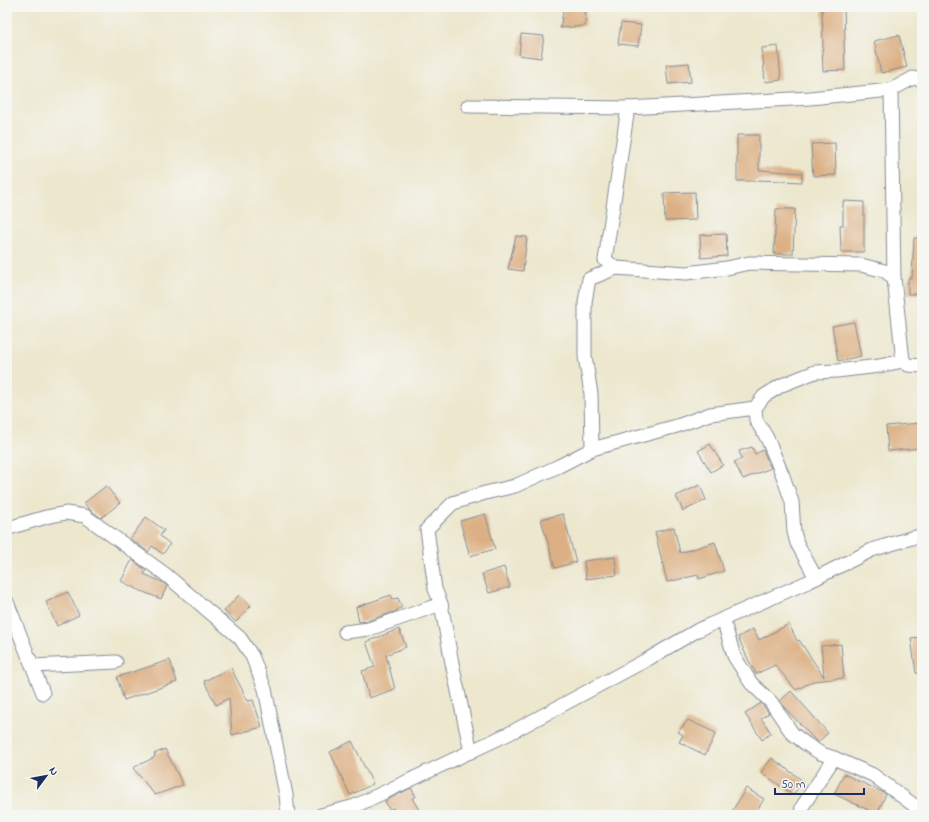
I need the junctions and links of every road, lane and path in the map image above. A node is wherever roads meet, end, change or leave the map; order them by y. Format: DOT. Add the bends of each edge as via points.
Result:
graph roads {
  1 [pos="922,80"];
  2 [pos="891,90"];
  3 [pos="468,106"];
  4 [pos="628,108"];
  5 [pos="616,268"];
  6 [pos="894,278"];
  7 [pos="903,361"];
  8 [pos="922,366"];
  9 [pos="755,408"];
  10 [pos="592,448"];
  11 [pos="7,529"];
  12 [pos="922,536"];
  13 [pos="816,578"];
  14 [pos="7,602"];
  15 [pos="441,604"];
  16 [pos="723,618"];
  17 [pos="345,632"];
  18 [pos="116,662"];
  19 [pos="33,666"];
  20 [pos="43,693"];
  21 [pos="471,752"];
  22 [pos="834,758"];
  23 [pos="922,813"];
  24 [pos="288,815"];
  25 [pos="321,815"];
  26 [pos="801,815"];
  1 -- 2 [label="street" via="913,78"];
  2 -- 4 [label="street" via="810,98"];
  2 -- 6 [label="street"];
  3 -- 4 [label="street"];
  4 -- 5 [label="street" via="605,260"];
  5 -- 6 [label="street" via="686,273 749,263 861,266 885,271"];
  5 -- 10 [label="street" via="590,279 585,302 585,356 591,394"];
  6 -- 7 [label="street"];
  7 -- 8 [label="street" via="908,365"];
  7 -- 9 [label="street" via="815,372 782,385 764,396"];
  9 -- 10 [label="street" via="710,414 677,426"];
  9 -- 13 [label="street" via="756,420 767,438 792,502 797,543"];
  10 -- 15 [label="street" via="515,486 453,503 427,529 436,589"];
  11 -- 24 [label="street" via="66,513 85,516 165,574 240,638 252,656 265,689"];
  12 -- 13 [label="street" via="872,550"];
  13 -- 16 [label="street"];
  14 -- 19 [label="street"];
  15 -- 17 [label="street" via="369,629"];
  15 -- 21 [label="street"];
  16 -- 21 [label="street"];
  16 -- 22 [label="street" via="734,656 751,683 771,702 792,732 820,753"];
  18 -- 19 [label="street"];
  19 -- 20 [label="street"];
  21 -- 25 [label="street" via="355,806"];
  22 -- 23 [label="street" via="873,775"];
  22 -- 26 [label="street" via="802,807"];
}
